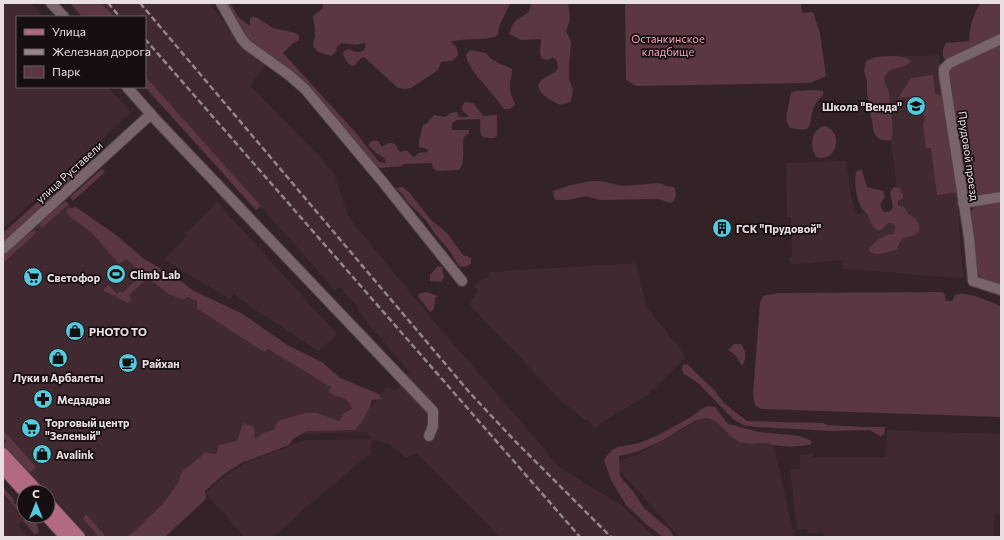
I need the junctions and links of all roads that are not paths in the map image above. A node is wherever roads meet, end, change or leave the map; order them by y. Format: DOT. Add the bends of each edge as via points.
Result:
graph roads {
  1 [pos="51,3"];
  2 [pos="221,3"];
  3 [pos="63,16"];
  4 [pos="1001,39"];
  5 [pos="128,88"];
  6 [pos="151,114"];
  7 [pos="1001,197"];
  8 [pos="963,203"];
  9 [pos="3,248"];
  10 [pos="462,281"];
  11 [pos="1001,290"];
  12 [pos="429,436"];
  13 [pos="3,454"];
  14 [pos="3,468"];
  15 [pos="18,484"];
  16 [pos="31,484"];
  17 [pos="56,512"];
  18 [pos="54,524"];
  19 [pos="66,537"];
  20 [pos="79,537"];
  1 -- 3 [label="street"];
  2 -- 10 [label="street" via="247,45 305,89 379,176"];
  4 -- 8 [label="street, Прудовой проезд" via="950,62 944,69"];
  5 -- 6 [label="street"];
  6 -- 9 [label="street, улица Руставели"];
  6 -- 12 [label="street" via="433,411 433,426"];
  7 -- 8 [label="street"];
  8 -- 11 [label="street, Прудовой проезд" via="973,281"];
  13 -- 16 [label="main road"];
  14 -- 15 [label="main road"];
  17 -- 20 [label="main road"];
  18 -- 19 [label="main road"];
}
